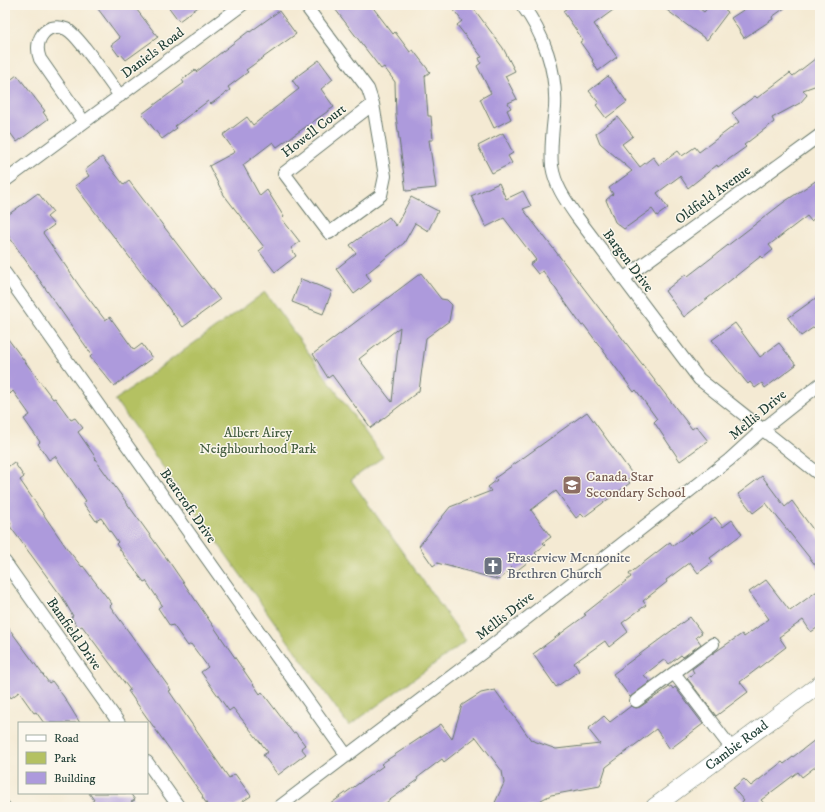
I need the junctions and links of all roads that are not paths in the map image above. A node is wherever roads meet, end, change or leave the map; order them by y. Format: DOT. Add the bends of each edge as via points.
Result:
graph roads {
  1 [pos="242,5"];
  2 [pos="305,5"];
  3 [pos="522,5"];
  4 [pos="120,96"];
  5 [pos="373,104"];
  6 [pos="84,122"];
  7 [pos="820,135"];
  8 [pos="5,181"];
  9 [pos="5,273"];
  10 [pos="624,279"];
  11 [pos="820,384"];
  12 [pos="762,430"];
  13 [pos="820,475"];
  14 [pos="5,562"];
  15 [pos="713,644"];
  16 [pos="674,673"];
  17 [pos="819,686"];
  18 [pos="636,701"];
  19 [pos="118,722"];
  20 [pos="732,749"];
  21 [pos="347,756"];
  22 [pos="148,763"];
  23 [pos="179,807"];
  24 [pos="279,807"];
  25 [pos="654,807"];
  1 -- 4 [label="street, Daniels Road"];
  2 -- 5 [label="street, Howell Court" via="368,89"];
  3 -- 10 [label="street, Bargen Drive" via="533,19 554,77 552,166 559,190"];
  4 -- 6 [label="street, Daniels Road"];
  4 -- 6 [label="street, Daniels Road" via="73,34 61,28 47,31 41,36 37,52"];
  5 -- 5 [label="street, Howell Court" via="284,174 329,232 381,195 385,176"];
  6 -- 8 [label="street, Daniels Road"];
  7 -- 10 [label="street, Oldfield Avenue"];
  9 -- 21 [label="street, Bearcroft Drive"];
  10 -- 12 [label="street, Bargen Drive" via="699,379"];
  11 -- 12 [label="street, Mellis Drive"];
  12 -- 13 [label="street, Bargen Drive"];
  12 -- 21 [label="street, Mellis Drive" via="699,483"];
  14 -- 19 [label="street, Bamfield Drive"];
  15 -- 16 [label="street"];
  16 -- 18 [label="street"];
  16 -- 20 [label="street"];
  17 -- 20 [label="main road, Cambie Road"];
  20 -- 25 [label="main road, Cambie Road"];
  21 -- 24 [label="street, Mellis Drive"];
  22 -- 23 [label="street"];
}
